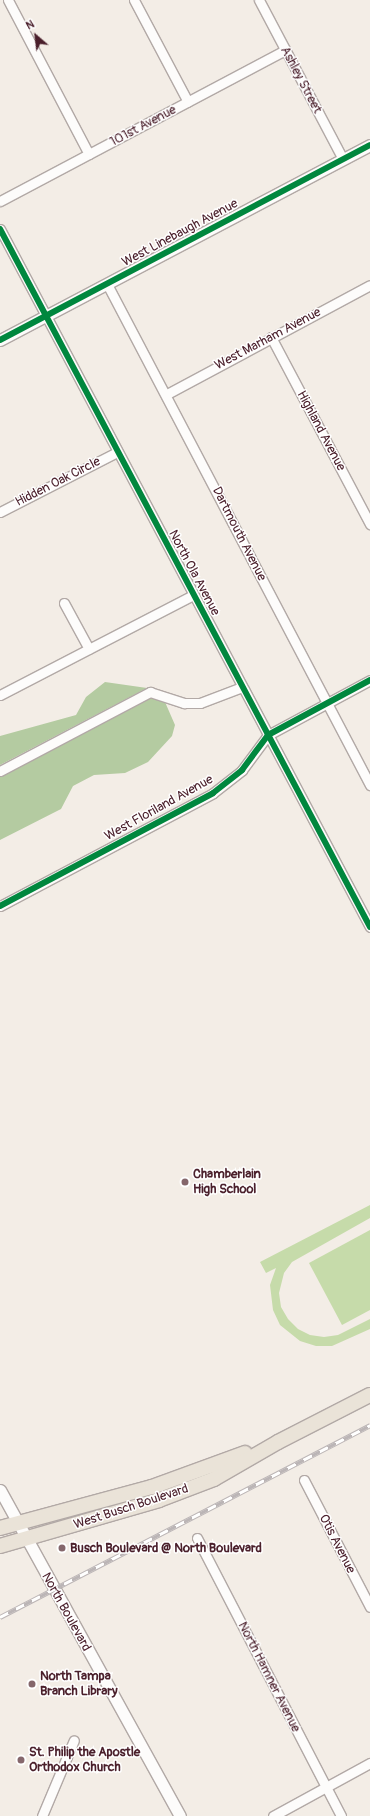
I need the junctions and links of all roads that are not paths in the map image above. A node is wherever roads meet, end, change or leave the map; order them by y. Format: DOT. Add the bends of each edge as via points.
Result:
graph roads {
  1 [pos="8,0"];
  2 [pos="134,0"];
  3 [pos="259,0"];
  4 [pos="285,50"];
  5 [pos="188,102"];
  6 [pos="370,145"];
  7 [pos="89,154"];
  8 [pos="343,159"];
  9 [pos="0,201"];
  10 [pos="0,229"];
  11 [pos="107,284"];
  12 [pos="370,285"];
  13 [pos="45,316"];
  14 [pos="272,337"];
  15 [pos="0,340"];
  16 [pos="167,394"];
  17 [pos="117,452"];
  18 [pos="0,512"];
  19 [pos="370,524"];
  20 [pos="193,595"];
  21 [pos="64,603"];
  22 [pos="89,649"];
  23 [pos="370,680"];
  24 [pos="242,687"];
  25 [pos="0,695"];
  26 [pos="327,703"];
  27 [pos="268,735"];
  28 [pos="0,771"];
  29 [pos="370,785"];
  30 [pos="0,906"];
  31 [pos="370,927"];
  32 [pos="370,1395"];
  33 [pos="278,1442"];
  34 [pos="304,1480"];
  35 [pos="0,1490"];
  36 [pos="17,1523"];
  37 [pos="0,1528"];
  38 [pos="197,1538"];
  39 [pos="26,1539"];
  40 [pos="0,1546"];
  41 [pos="370,1607"];
  42 [pos="74,1740"];
  43 [pos="370,1763"];
  44 [pos="326,1786"];
  45 [pos="42,1816"];
  46 [pos="180,1816"];
  47 [pos="273,1816"];
  48 [pos="342,1816"];
  1 -- 7 [label="street"];
  2 -- 5 [label="street"];
  3 -- 4 [label="street, Ashley Street"];
  4 -- 5 [label="street, 101st Avenue"];
  4 -- 8 [label="street, Ashley Street"];
  5 -- 7 [label="street, 101st Avenue"];
  6 -- 8 [label="street, West Linebaugh Avenue"];
  7 -- 9 [label="street, 101st Avenue"];
  8 -- 11 [label="street, West Linebaugh Avenue"];
  10 -- 13 [label="street, North Ola Avenue"];
  11 -- 13 [label="street, West Linebaugh Avenue"];
  11 -- 16 [label="street, Dartmouth Avenue"];
  12 -- 14 [label="street, West Marham Avenue"];
  13 -- 15 [label="street, West Linebaugh Avenue"];
  13 -- 17 [label="street, North Ola Avenue"];
  14 -- 16 [label="street, West Marham Avenue"];
  14 -- 19 [label="street, Highland Avenue"];
  16 -- 26 [label="street, Dartmouth Avenue"];
  17 -- 18 [label="street, Hidden Oak Circle"];
  17 -- 20 [label="street, North Ola Avenue"];
  20 -- 22 [label="street"];
  20 -- 24 [label="street, North Ola Avenue"];
  21 -- 22 [label="street"];
  22 -- 25 [label="street"];
  23 -- 26 [label="street, West Floriland Avenue"];
  24 -- 27 [label="street, North Ola Avenue"];
  24 -- 28 [label="street" via="200,703 184,702 150,692"];
  26 -- 27 [label="street, West Floriland Avenue"];
  26 -- 29 [label="street, Dartmouth Avenue"];
  27 -- 30 [label="street, West Floriland Avenue" via="242,770 213,793"];
  27 -- 31 [label="street, North Ola Avenue"];
  32 -- 33 [label="main road, West Busch Boulevard"];
  33 -- 36 [label="main road, West Busch Boulevard" via="152,1487"];
  33 -- 39 [label="main road, West Busch Boulevard" via="214,1479 159,1500"];
  34 -- 41 [label="street, Otis Avenue"];
  35 -- 36 [label="street, North Boulevard"];
  36 -- 37 [label="main road, West Busch Boulevard"];
  36 -- 39 [label="street, North Boulevard"];
  38 -- 44 [label="street, North Hamner Avenue"];
  39 -- 40 [label="main road, West Busch Boulevard"];
  39 -- 46 [label="street, North Boulevard"];
  42 -- 45 [label="street"];
  43 -- 44 [label="street"];
  44 -- 47 [label="street"];
  44 -- 48 [label="street, North Hamner Avenue"];
}
